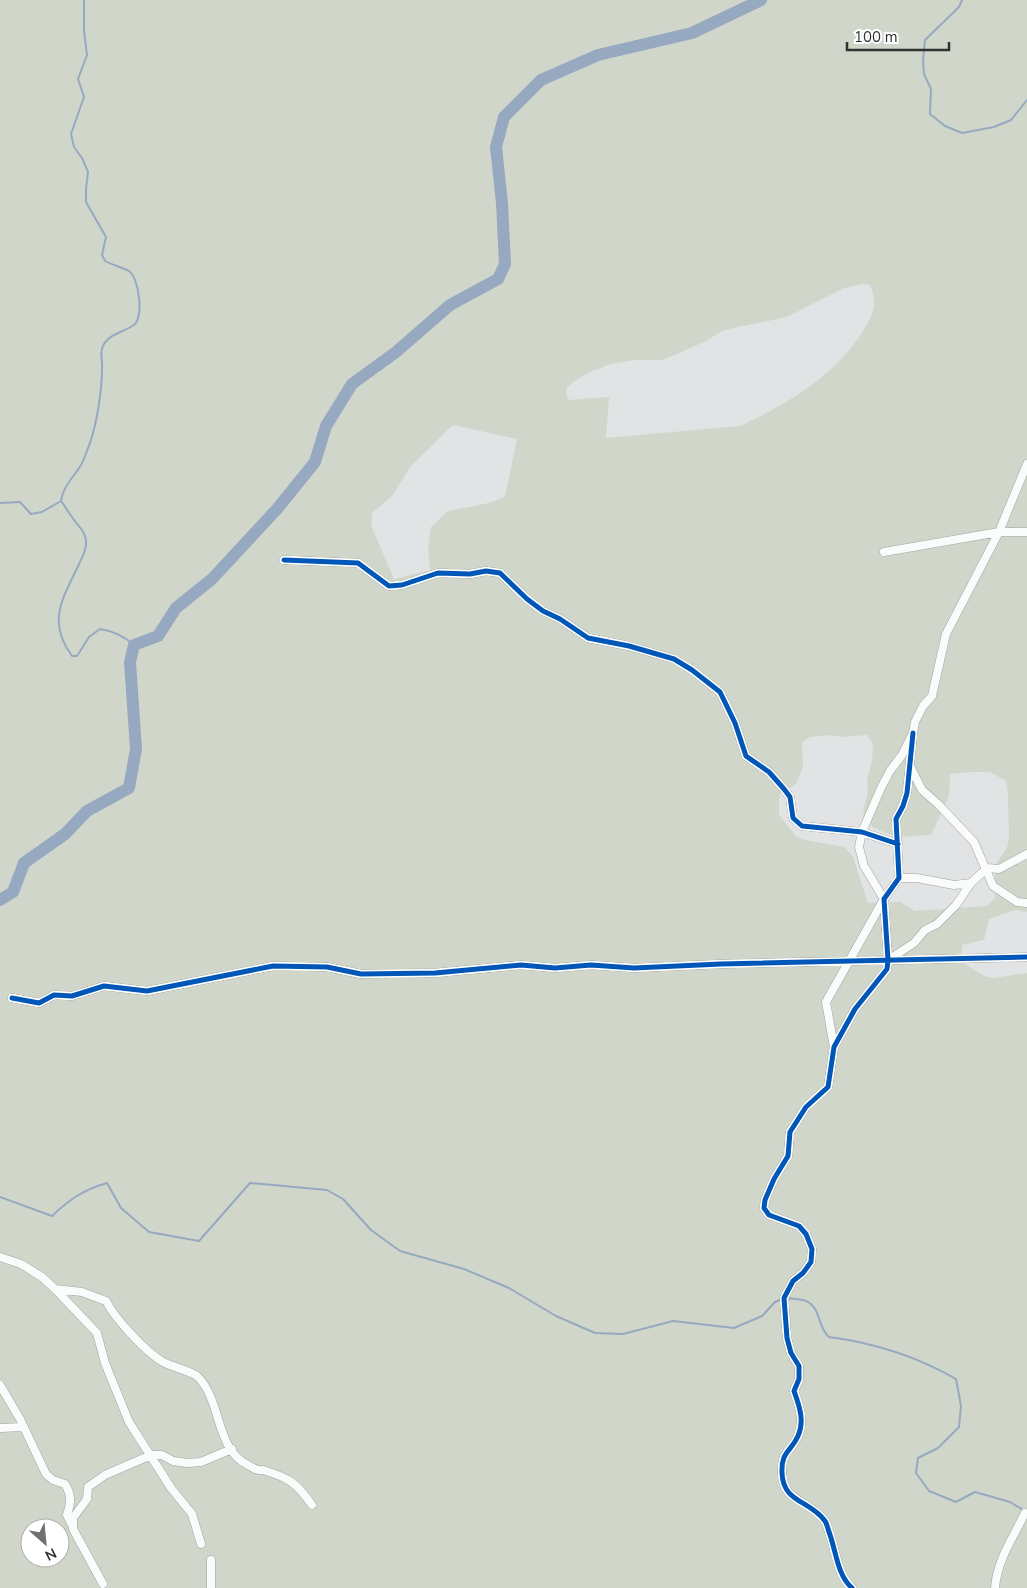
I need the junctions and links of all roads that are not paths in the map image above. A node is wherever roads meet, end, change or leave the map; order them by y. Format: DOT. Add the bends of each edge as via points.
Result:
graph roads {
  1 [pos="1027,464"];
  2 [pos="999,532"];
  3 [pos="1027,532"];
  4 [pos="884,552"];
  5 [pos="284,560"];
  6 [pos="913,733"];
  7 [pos="910,768"];
  8 [pos="862,832"];
  9 [pos="898,844"];
  10 [pos="1027,854"];
  11 [pos="987,868"];
  12 [pos="899,878"];
  13 [pos="971,882"];
  14 [pos="884,899"];
  15 [pos="1027,903"];
  16 [pos="1027,957"];
  17 [pos="888,960"];
  18 [pos="848,962"];
  19 [pos="12,998"];
  20 [pos="834,1047"];
  21 [pos="0,1257"];
  22 [pos="55,1289"];
  23 [pos="0,1385"];
  24 [pos="23,1427"];
  25 [pos="0,1428"];
  26 [pos="232,1449"];
  27 [pos="151,1455"];
  28 [pos="312,1505"];
  29 [pos="1024,1513"];
  30 [pos="74,1529"];
  31 [pos="831,1538"];
  32 [pos="201,1544"];
  33 [pos="211,1560"];
  34 [pos="103,1584"];
  35 [pos="211,1588"];
  36 [pos="847,1588"];
  37 [pos="852,1588"];
  38 [pos="994,1588"];
  1 -- 2 [label="street"];
  2 -- 3 [label="street"];
  2 -- 4 [label="street"];
  2 -- 6 [label="street" via="946,634 932,696 923,706"];
  5 -- 8 [label="street" via="358,563 389,586 438,573 500,573 527,600 588,638 674,659 692,670 720,692 746,756 769,772 784,789 790,797 794,818 802,826"];
  6 -- 7 [label="street"];
  6 -- 8 [label="street" via="881,788"];
  7 -- 9 [label="street" via="903,806 896,819"];
  7 -- 11 [label="street" via="922,790 974,842"];
  8 -- 9 [label="street"];
  8 -- 14 [label="street" via="859,847 864,866"];
  9 -- 12 [label="street"];
  10 -- 11 [label="street" via="998,869"];
  11 -- 13 [label="street"];
  11 -- 15 [label="street" via="993,886 1017,902"];
  12 -- 13 [label="street" via="917,878 954,886"];
  12 -- 14 [label="street"];
  13 -- 17 [label="street" via="956,905 937,924"];
  14 -- 17 [label="street"];
  14 -- 18 [label="street"];
  16 -- 17 [label="street"];
  17 -- 18 [label="street"];
  17 -- 20 [label="street" via="887,969 855,1009"];
  18 -- 19 [label="street" via="634,968 521,965 435,973 361,974 327,967 273,966 147,991 104,986 72,996 54,995 39,1003"];
  18 -- 20 [label="street" via="826,1002"];
  20 -- 31 [label="street" via="828,1087 806,1107 790,1132 788,1156 774,1179 764,1208 769,1215 799,1226 812,1249 811,1262 784,1298 787,1338 799,1366 799,1379 794,1391 801,1414 799,1434 784,1456 783,1485 787,1492 826,1522"];
  21 -- 22 [label="street" via="21,1264"];
  22 -- 26 [label="street" via="82,1292 106,1301 125,1327 162,1362 198,1376 210,1395 226,1442"];
  22 -- 27 [label="street" via="97,1333 105,1363 129,1422"];
  23 -- 24 [label="street"];
  24 -- 25 [label="street"];
  24 -- 30 [label="street" via="46,1474 65,1484 71,1494 67,1515"];
  26 -- 27 [label="street" via="201,1462 173,1461 162,1455"];
  26 -- 28 [label="street" via="243,1462 293,1482"];
  27 -- 30 [label="street" via="105,1475 88,1487 87,1498 73,1518"];
  27 -- 32 [label="street" via="192,1514"];
  29 -- 38 [label="street" via="1003,1555"];
  30 -- 34 [label="street"];
  31 -- 36 [label="street"];
  31 -- 37 [label="street" via="840,1568"];
  33 -- 35 [label="street"];
}
